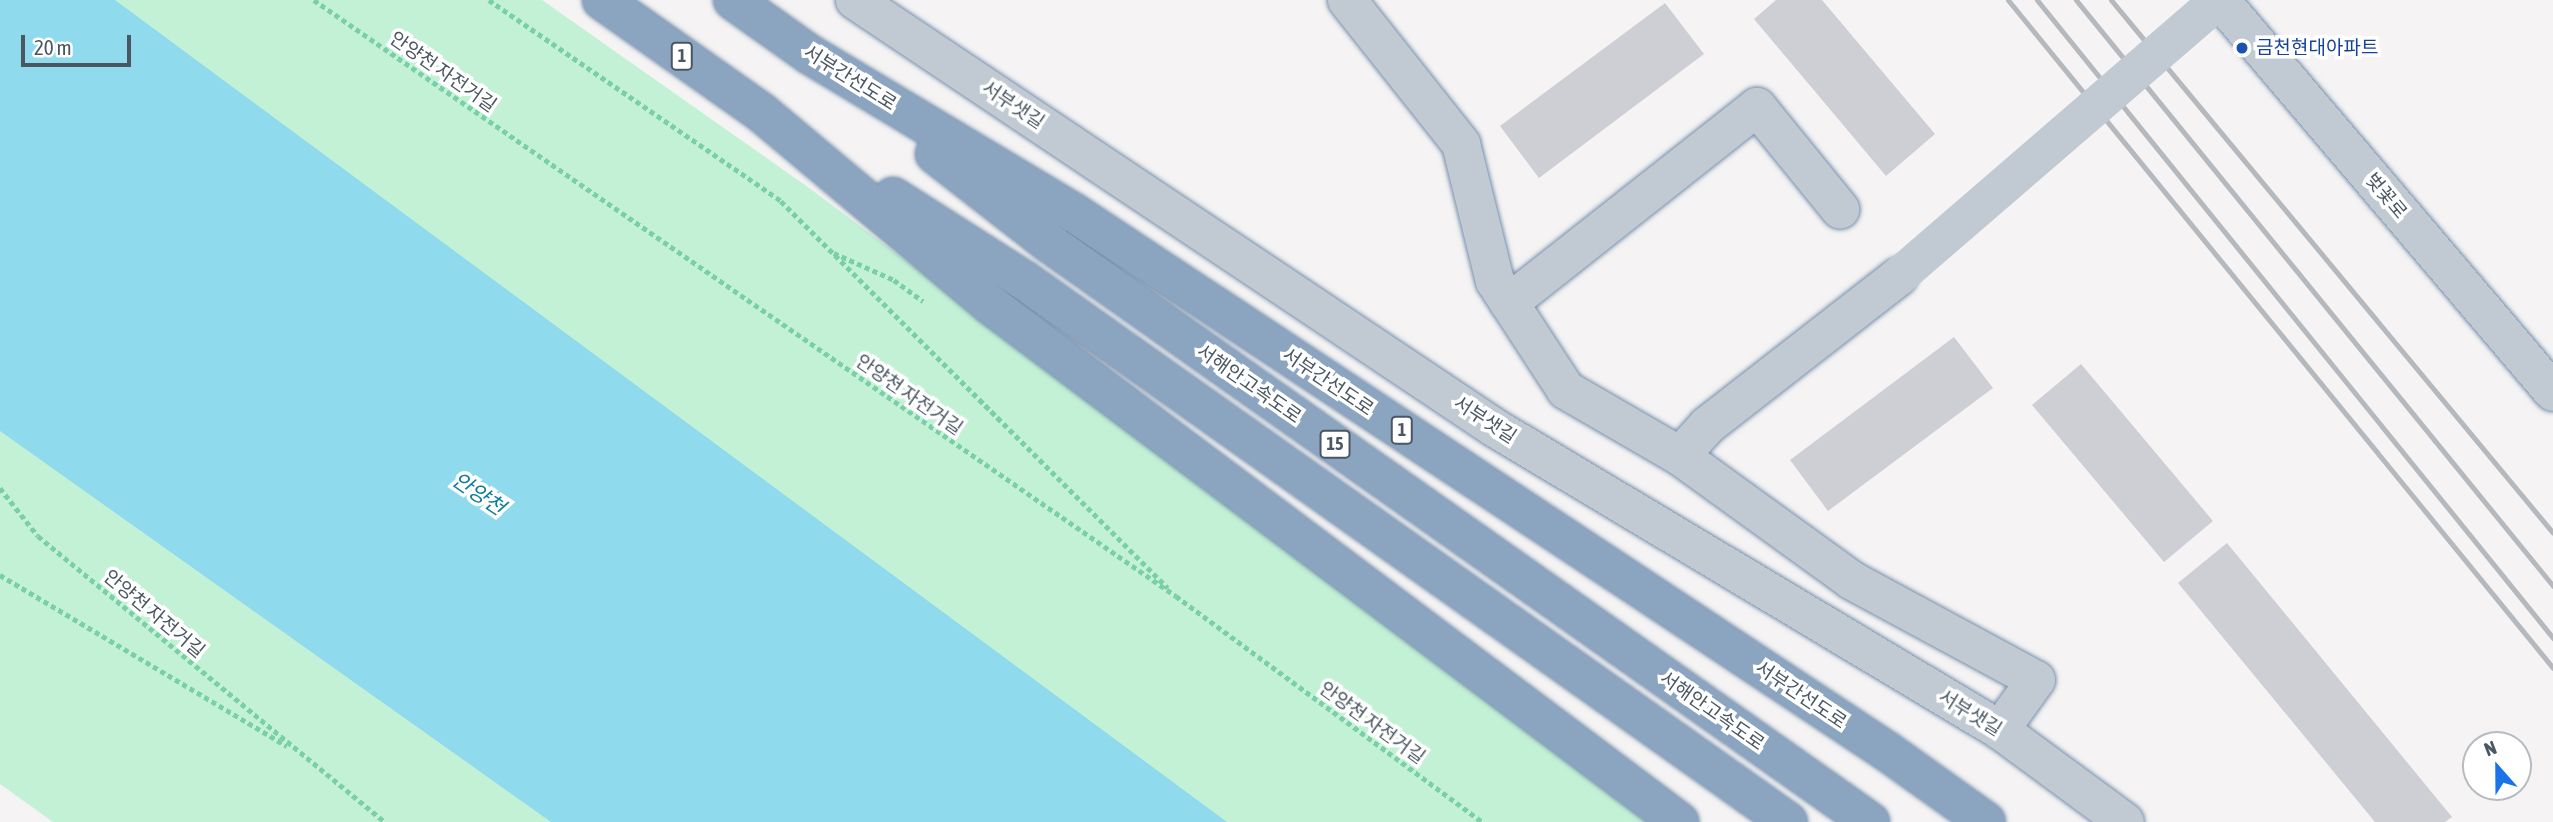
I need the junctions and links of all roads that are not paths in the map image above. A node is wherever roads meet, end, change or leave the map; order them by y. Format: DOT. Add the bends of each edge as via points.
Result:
graph roads {
  1 [pos="602,0"];
  2 [pos="733,0"];
  3 [pos="855,0"];
  4 [pos="1347,0"];
  5 [pos="2219,0"];
  6 [pos="809,54"];
  7 [pos="762,113"];
  8 [pos="1840,209"];
  9 [pos="1509,303"];
  10 [pos="2553,392"];
  11 [pos="1680,456"];
  12 [pos="2000,730"];
  13 [pos="1679,822"];
  14 [pos="1788,822"];
  15 [pos="1870,822"];
  16 [pos="1986,822"];
  17 [pos="2125,822"];
  1 -- 7 [label="highway, 1"];
  2 -- 6 [label="highway, 서부간선도로 / 1"];
  3 -- 12 [label="street, 서부샛길" via="1495,428"];
  4 -- 9 [label="street" via="1461,144 1495,281"];
  5 -- 10 [label="street, 벚꽃로"];
  5 -- 11 [label="street, bridge" via="1898,276 1708,425"];
  6 -- 15 [label="highway, 서해안고속도로 / 15" via="1048,242"];
  6 -- 16 [label="highway, 서부간선도로 / 1" via="1074,213 1888,752"];
  7 -- 13 [label="highway, 1" via="990,305"];
  7 -- 14 [label="highway, 15" via="1025,281"];
  8 -- 9 [label="street" via="1757,107"];
  9 -- 11 [label="street" via="1566,390"];
  11 -- 12 [label="street" via="1851,580 2036,680"];
  12 -- 17 [label="street, 서부샛길"];
}
